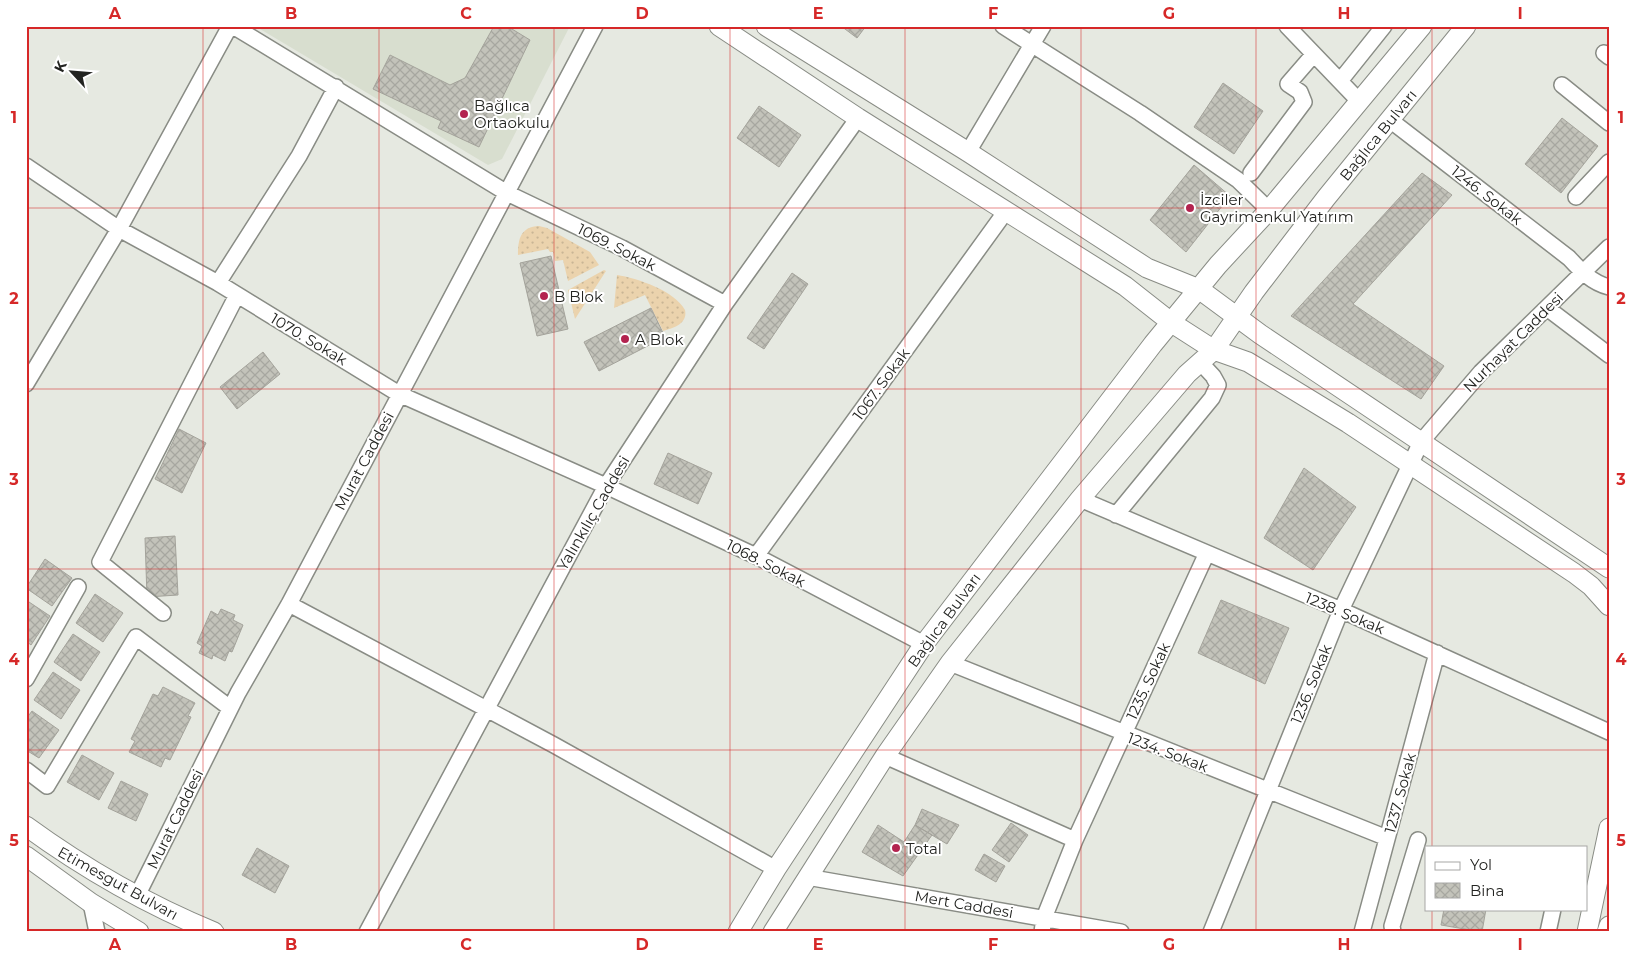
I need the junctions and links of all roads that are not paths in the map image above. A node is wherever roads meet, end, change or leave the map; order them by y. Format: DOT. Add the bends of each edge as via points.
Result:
graph roads {
  1 [pos="231,26"];
  2 [pos="595,26"];
  3 [pos="720,26"];
  4 [pos="1003,26"];
  5 [pos="1043,26"];
  6 [pos="1287,26"];
  7 [pos="1384,26"];
  8 [pos="1422,26"];
  9 [pos="1466,26"];
  10 [pos="770,27"];
  11 [pos="1032,45"];
  12 [pos="1314,54"];
  13 [pos="1340,81"];
  14 [pos="1562,85"];
  15 [pos="336,88"];
  16 [pos="1360,101"];
  17 [pos="858,118"];
  18 [pos="1390,120"];
  19 [pos="1609,124"];
  20 [pos="968,152"];
  21 [pos="1609,162"];
  22 [pos="26,166"];
  23 [pos="1251,173"];
  24 [pos="507,193"];
  25 [pos="1576,197"];
  26 [pos="1269,210"];
  27 [pos="1006,211"];
  28 [pos="119,229"];
  29 [pos="1609,247"];
  30 [pos="1583,273"];
  31 [pos="218,283"];
  32 [pos="1609,287"];
  33 [pos="1199,289"];
  34 [pos="236,295"];
  35 [pos="725,304"];
  36 [pos="1547,308"];
  37 [pos="1237,317"];
  38 [pos="1172,323"];
  39 [pos="1609,355"];
  40 [pos="1207,356"];
  41 [pos="26,384"];
  42 [pos="399,394"];
  43 [pos="1421,442"];
  44 [pos="1410,463"];
  45 [pos="606,486"];
  46 [pos="1080,499"];
  47 [pos="1116,515"];
  48 [pos="1206,554"];
  49 [pos="756,556"];
  50 [pos="1609,568"];
  51 [pos="78,587"];
  52 [pos="290,604"];
  53 [pos="1609,606"];
  54 [pos="1341,610"];
  55 [pos="163,613"];
  56 [pos="924,644"];
  57 [pos="1437,653"];
  58 [pos="950,663"];
  59 [pos="26,679"];
  60 [pos="230,708"];
  61 [pos="486,708"];
  62 [pos="1609,732"];
  63 [pos="1123,734"];
  64 [pos="885,756"];
  65 [pos="26,770"];
  66 [pos="1268,792"];
  67 [pos="26,826"];
  68 [pos="1609,828"];
  69 [pos="1387,838"];
  70 [pos="1075,840"];
  71 [pos="1418,840"];
  72 [pos="26,856"];
  73 [pos="776,869"];
  74 [pos="807,877"];
  75 [pos="137,896"];
  76 [pos="91,903"];
  77 [pos="1553,910"];
  78 [pos="1043,925"];
  79 [pos="1609,926"];
  80 [pos="97,932"];
  81 [pos="138,932"];
  82 [pos="214,932"];
  83 [pos="367,932"];
  84 [pos="738,932"];
  85 [pos="773,932"];
  86 [pos="1121,932"];
  87 [pos="1211,932"];
  88 [pos="1362,932"];
  89 [pos="1393,932"];
  90 [pos="1548,932"];
  91 [pos="1587,932"];
  92 [pos="1608,932"];
  1 -- 15 [label="street, 1069. Sokak"];
  1 -- 28 [label="street"];
  2 -- 24 [label="street, Murat Caddesi"];
  3 -- 17 [label="main road"];
  4 -- 11 [label="street"];
  5 -- 11 [label="street"];
  6 -- 12 [label="street"];
  7 -- 13 [label="street"];
  8 -- 16 [label="main road"];
  9 -- 18 [label="main road, Bağlıca Bulvarı"];
  10 -- 20 [label="main road"];
  11 -- 20 [label="street"];
  11 -- 26 [label="street" via="1238,180"];
  12 -- 13 [label="street"];
  12 -- 23 [label="street" via="1288,84 1300,92 1304,102"];
  13 -- 16 [label="street"];
  14 -- 19 [label="street"];
  15 -- 24 [label="street, 1069. Sokak"];
  15 -- 31 [label="street" via="299,156"];
  16 -- 26 [label="main road"];
  17 -- 27 [label="main road"];
  17 -- 35 [label="street, Yalınkılıç Caddesi"];
  18 -- 30 [label="street, 1246. Sokak" via="1569,258"];
  18 -- 37 [label="main road, Bağlıca Bulvarı"];
  20 -- 33 [label="main road" via="1147,268"];
  21 -- 25 [label="street"];
  22 -- 28 [label="street, 1070. Sokak"];
  24 -- 35 [label="street, 1069. Sokak" via="622,248"];
  24 -- 42 [label="street, Murat Caddesi"];
  26 -- 33 [label="main road"];
  27 -- 38 [label="main road" via="1125,286"];
  27 -- 49 [label="street, 1067. Sokak"];
  28 -- 31 [label="street, 1070. Sokak"];
  28 -- 41 [label="street"];
  29 -- 30 [label="street, Nurhayat Caddesi"];
  30 -- 32 [label="street, 1246. Sokak" via="1599,285"];
  30 -- 36 [label="street, Nurhayat Caddesi"];
  31 -- 34 [label="street, 1070. Sokak"];
  33 -- 37 [label="main road"];
  33 -- 38 [label="main road, Bağlıca Bulvarı"];
  34 -- 42 [label="street, 1070. Sokak"];
  34 -- 55 [label="street" via="100,562"];
  35 -- 45 [label="street, Yalınkılıç Caddesi"];
  36 -- 39 [label="street"];
  36 -- 43 [label="street, Nurhayat Caddesi" via="1482,372"];
  37 -- 40 [label="main road, Bağlıca Bulvarı"];
  37 -- 43 [label="main road"];
  38 -- 40 [label="main road"];
  38 -- 56 [label="main road, Bağlıca Bulvarı" via="1152,344"];
  40 -- 44 [label="main road" via="1248,362"];
  40 -- 46 [label="main road, Bağlıca Bulvarı"];
  40 -- 47 [label="street" via="1218,384 1212,398"];
  42 -- 45 [label="street, 1070. Sokak"];
  42 -- 52 [label="street, Murat Caddesi"];
  43 -- 44 [label="street, 1236. Sokak"];
  43 -- 50 [label="main road"];
  44 -- 53 [label="main road" via="1567,568 1591,586"];
  44 -- 54 [label="street, 1236. Sokak"];
  45 -- 49 [label="street, 1068. Sokak"];
  45 -- 61 [label="street, Yalınkılıç Caddesi"];
  46 -- 47 [label="street, 1238. Sokak"];
  46 -- 58 [label="main road, Bağlıca Bulvarı"];
  47 -- 48 [label="street, 1238. Sokak"];
  48 -- 54 [label="street, 1238. Sokak"];
  48 -- 63 [label="street, 1235. Sokak"];
  49 -- 56 [label="street, 1068. Sokak"];
  51 -- 59 [label="street"];
  52 -- 60 [label="street, Murat Caddesi"];
  52 -- 61 [label="street"];
  54 -- 57 [label="street, 1238. Sokak"];
  54 -- 66 [label="street, 1236. Sokak"];
  56 -- 73 [label="main road, Bağlıca Bulvarı"];
  57 -- 62 [label="street, 1238. Sokak"];
  57 -- 69 [label="street, 1237. Sokak"];
  58 -- 63 [label="street, 1234. Sokak"];
  58 -- 64 [label="main road, Bağlıca Bulvarı"];
  60 -- 65 [label="street" via="136,637 47,786"];
  60 -- 75 [label="street, Murat Caddesi"];
  61 -- 73 [label="street"];
  61 -- 83 [label="street, Yalınkılıç Caddesi"];
  63 -- 66 [label="street, 1234. Sokak"];
  63 -- 70 [label="street, 1235. Sokak"];
  64 -- 70 [label="street"];
  64 -- 74 [label="main road, Bağlıca Bulvarı"];
  66 -- 69 [label="street, 1234. Sokak"];
  66 -- 87 [label="street, 1236. Sokak"];
  67 -- 75 [label="main road, Etimesgut Bulvarı"];
  68 -- 91 [label="main road"];
  69 -- 88 [label="street, 1237. Sokak"];
  70 -- 78 [label="street, 1235. Sokak"];
  71 -- 89 [label="street" via="1392,926"];
  72 -- 76 [label="main road, Etimesgut Bulvarı"];
  73 -- 84 [label="main road, Bağlıca Bulvarı"];
  74 -- 78 [label="street, Mert Caddesi"];
  74 -- 85 [label="main road, Bağlıca Bulvarı"];
  75 -- 82 [label="main road, Etimesgut Bulvarı" via="163,911"];
  76 -- 80 [label="street"];
  76 -- 81 [label="main road, Etimesgut Bulvarı"];
  77 -- 90 [label="street"];
  78 -- 86 [label="street, Mert Caddesi"];
  79 -- 92 [label="main road"];
}
